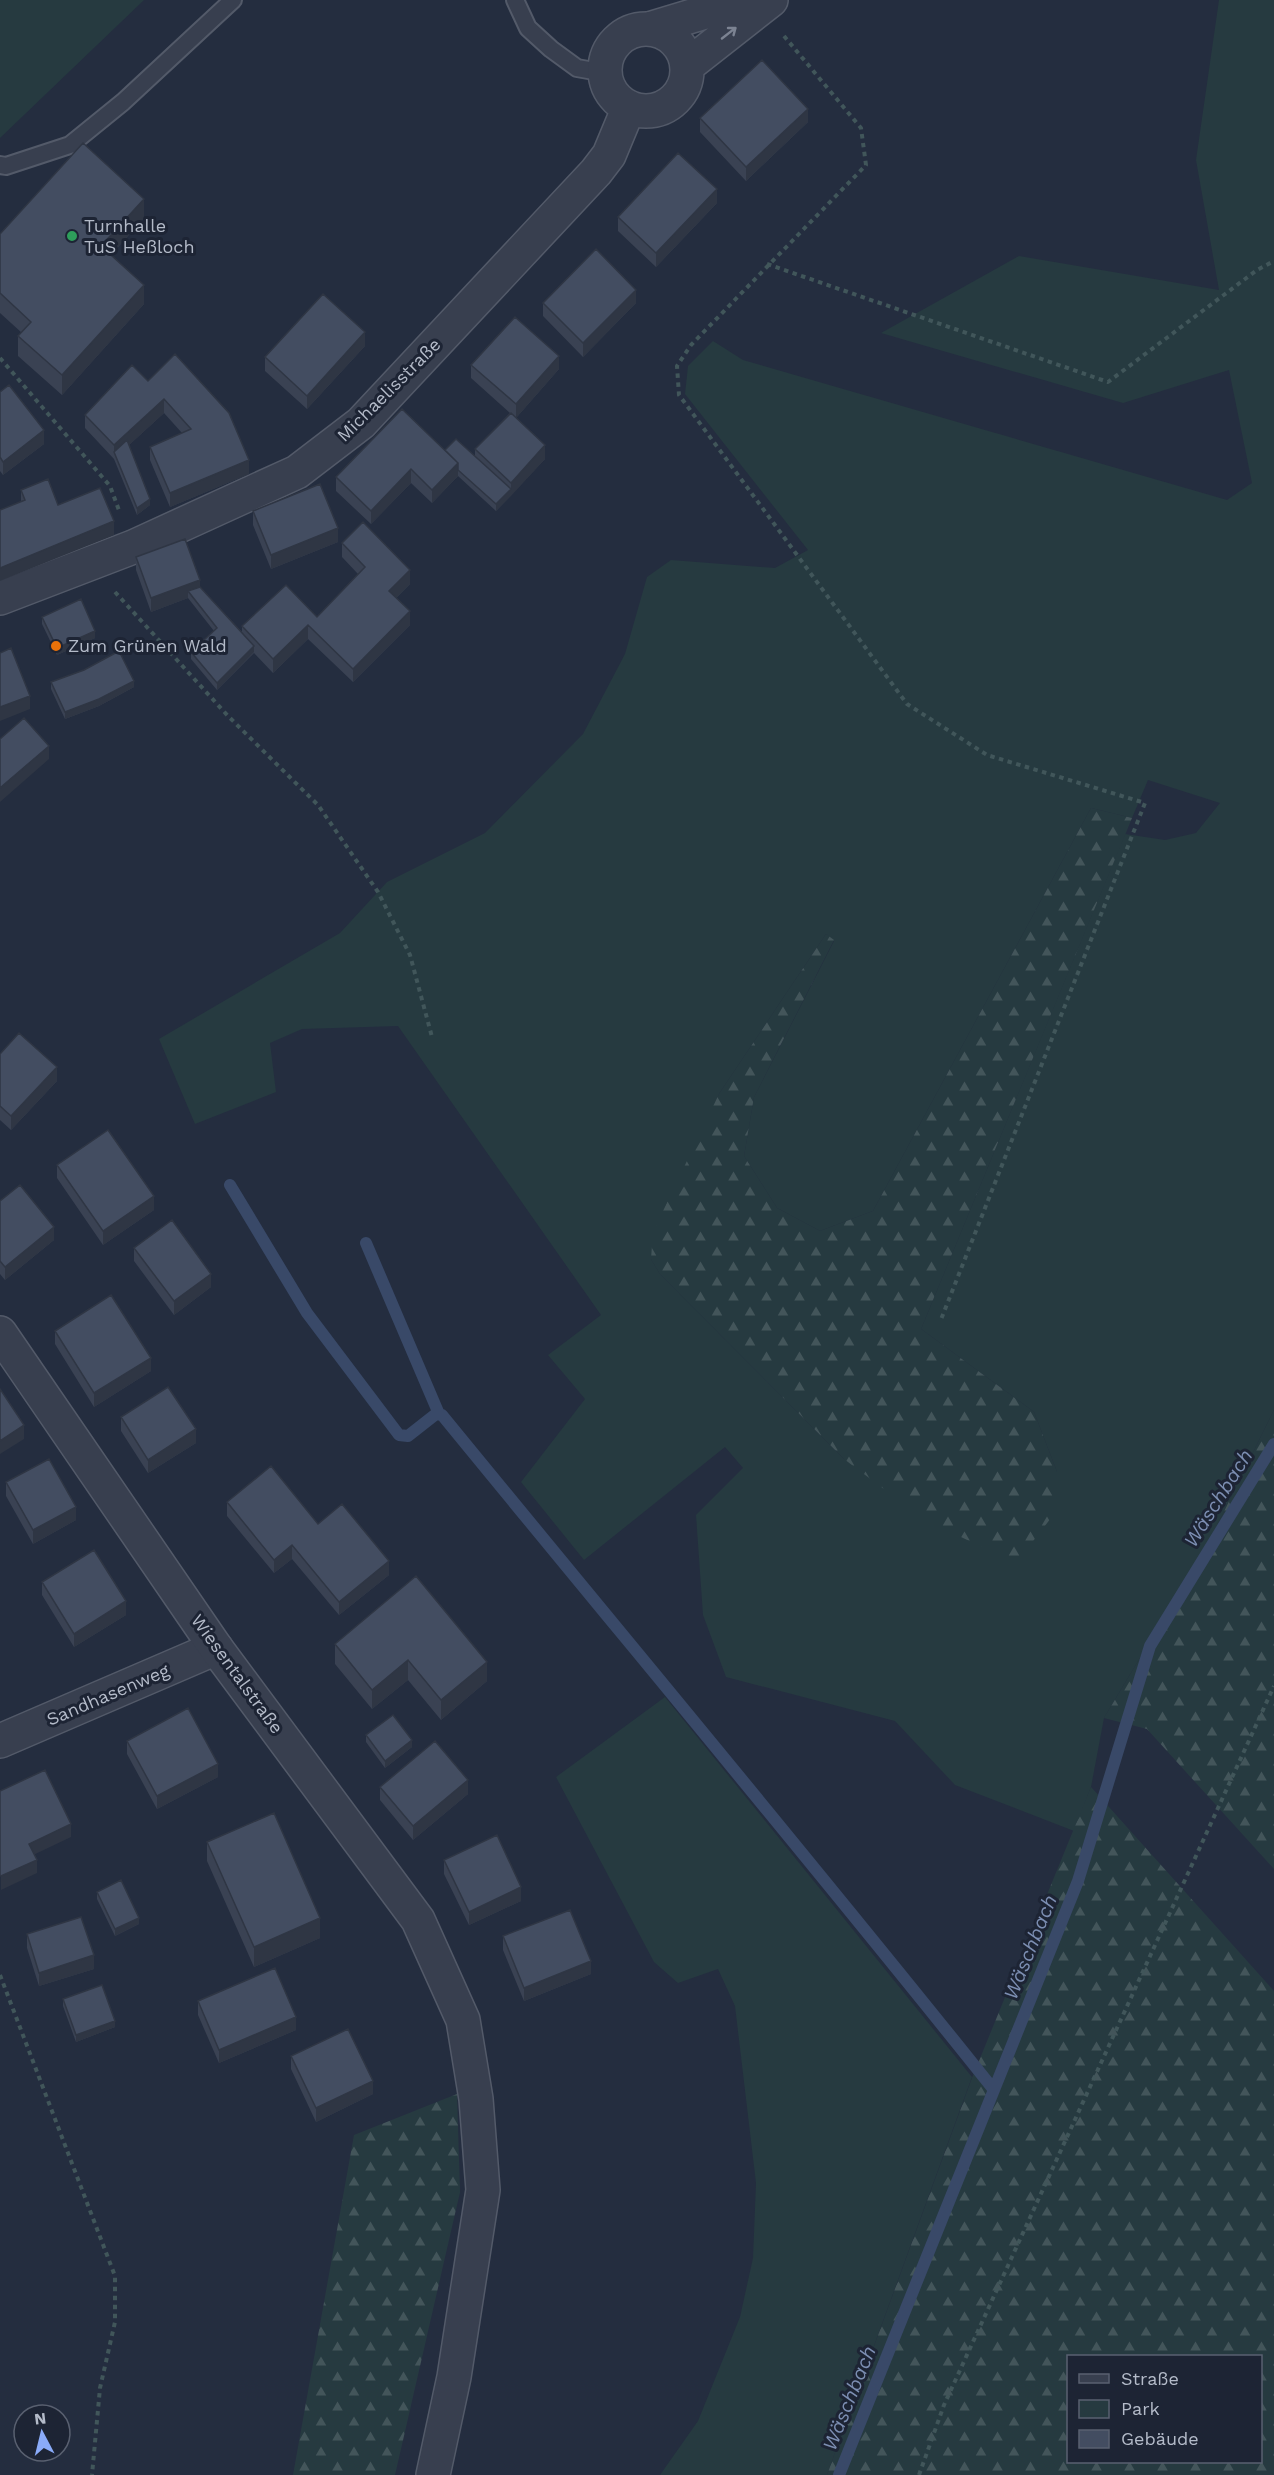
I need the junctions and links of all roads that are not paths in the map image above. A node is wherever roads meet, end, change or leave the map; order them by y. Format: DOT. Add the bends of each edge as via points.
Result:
graph roads {
  1 [pos="233,0"];
  2 [pos="515,0"];
  3 [pos="759,3"];
  4 [pos="649,29"];
  5 [pos="687,66"];
  6 [pos="605,73"];
  7 [pos="628,107"];
  8 [pos="0,165"];
  9 [pos="0,598"];
  10 [pos="0,1333"];
  11 [pos="216,1648"];
  12 [pos="0,1741"];
  13 [pos="433,2475"];
  1 -- 8 [label="lane" via="123,102 69,145"];
  2 -- 6 [label="lane" via="528,28 552,49 577,68"];
  3 -- 4 [label="street"];
  5 -- 3 [label="street, one-way"];
  4 -- 5 [label="street" via="675,40"];
  4 -- 6 [label="street" via="622,36 606,59"];
  5 -- 7 [label="street" via="686,80 669,103 642,111"];
  6 -- 7 [label="street" via="616,99"];
  7 -- 9 [label="street, Michaelisstraße" via="609,155 596,172 361,423 297,472 133,547"];
  10 -- 11 [label="street, Wiesentalstraße"];
  11 -- 12 [label="street, Sandhasenweg"];
  11 -- 13 [label="street, Wiesentalstraße" via="418,1920 463,2020 476,2099 483,2190 454,2377"];
}
